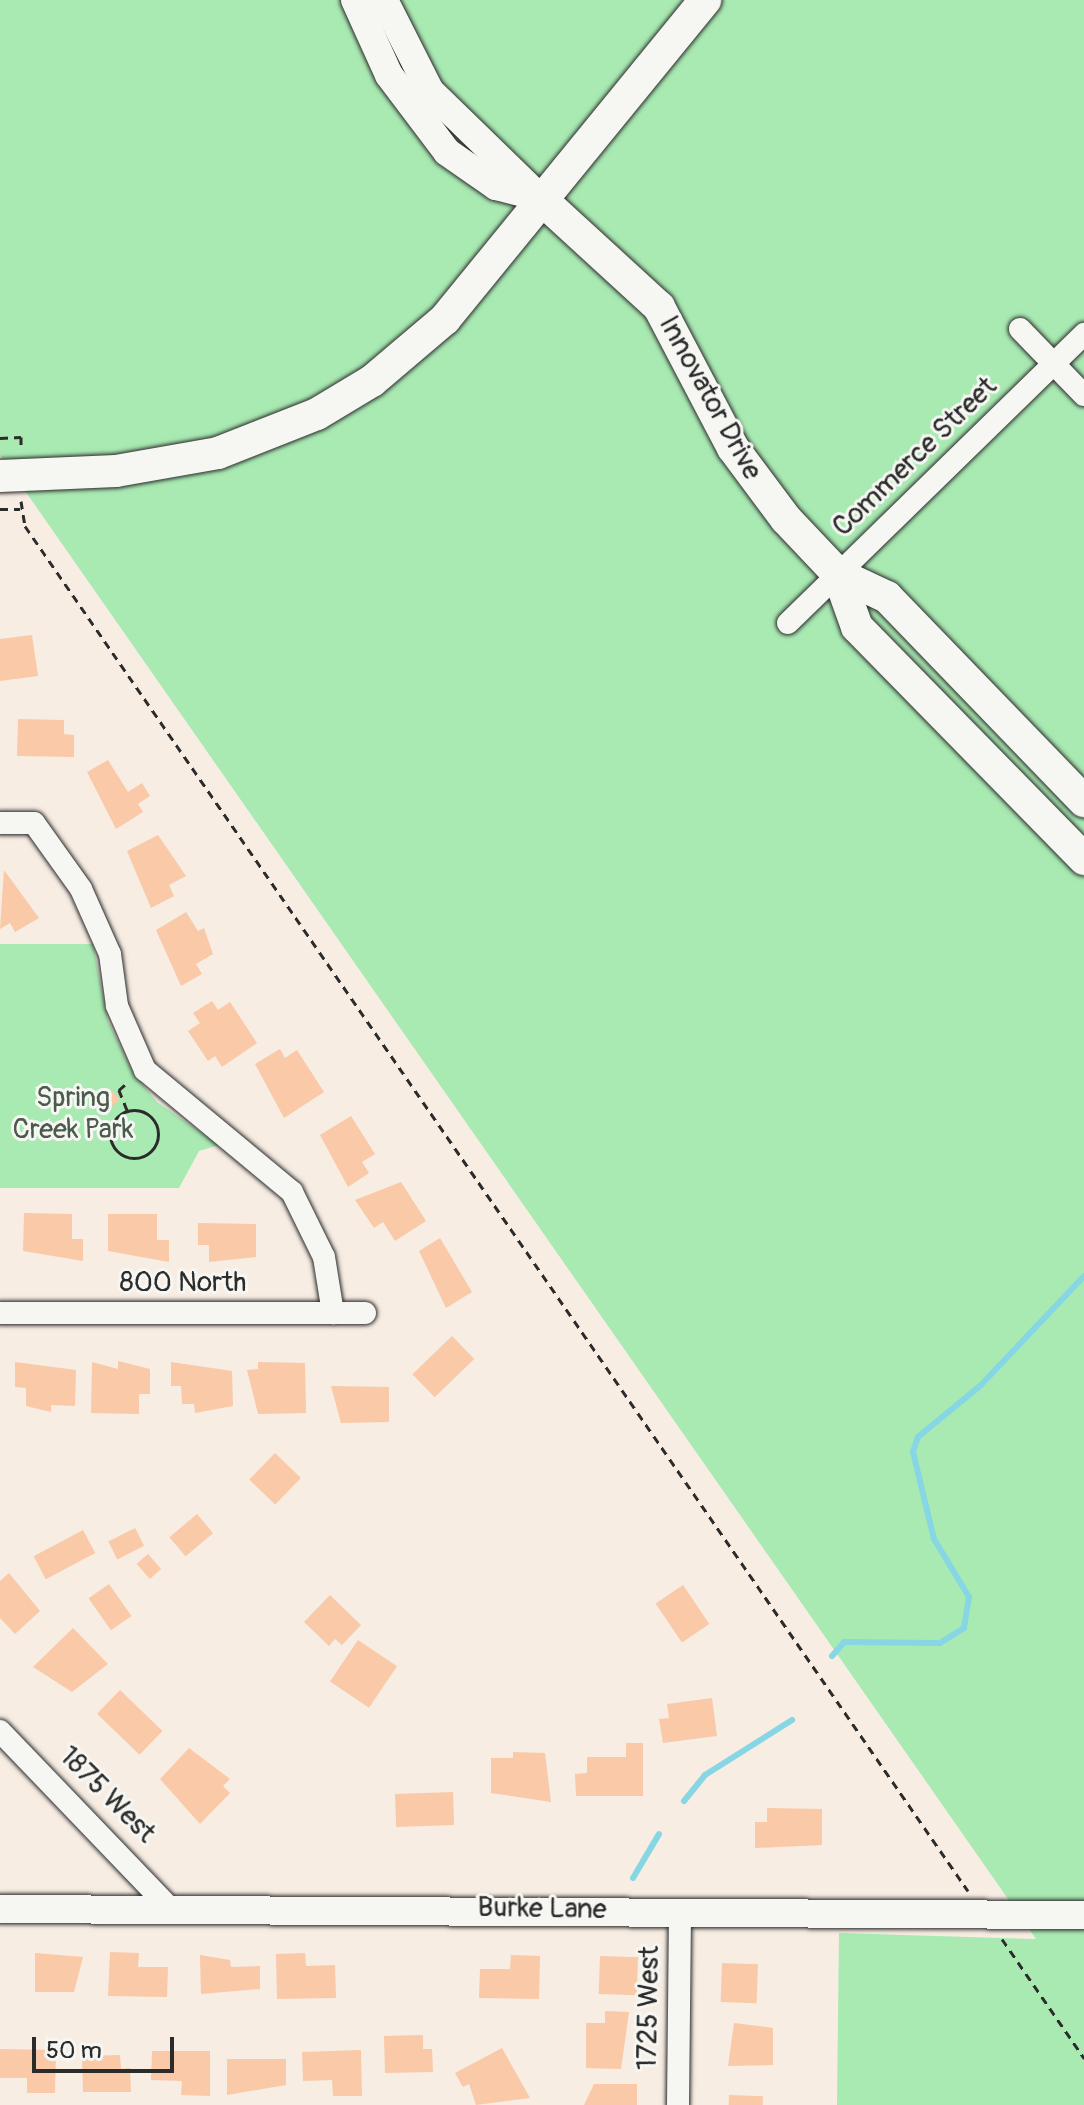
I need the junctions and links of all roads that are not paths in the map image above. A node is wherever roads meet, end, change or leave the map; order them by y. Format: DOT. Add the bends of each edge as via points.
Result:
graph roads {
  1 [pos="355,0"];
  2 [pos="384,0"];
  3 [pos="705,0"];
  4 [pos="539,197"];
  5 [pos="1020,329"];
  6 [pos="1084,334"];
  7 [pos="1053,364"];
  8 [pos="1084,395"];
  9 [pos="0,476"];
  10 [pos="838,574"];
  11 [pos="788,623"];
  12 [pos="1084,801"];
  13 [pos="0,823"];
  14 [pos="1084,859"];
  15 [pos="0,1313"];
  16 [pos="333,1313"];
  17 [pos="365,1313"];
  18 [pos="0,1731"];
  19 [pos="168,1906"];
  20 [pos="0,1909"];
  21 [pos="680,1911"];
  22 [pos="1084,1915"];
  23 [pos="678,2105"];
  1 -- 4 [label="street, Innovator Drive" via="389,75 447,152 496,186"];
  2 -- 4 [label="street, Innovator Drive" via="430,91"];
  3 -- 4 [label="main road"];
  4 -- 9 [label="main road" via="422,341 317,414 184,461"];
  4 -- 10 [label="main road, Innovator Drive" via="659,307 749,473"];
  5 -- 7 [label="street"];
  6 -- 7 [label="street, Commerce Street"];
  7 -- 8 [label="street"];
  7 -- 10 [label="street, Commerce Street"];
  10 -- 11 [label="street, Commerce Street"];
  10 -- 12 [label="main road, Innovator Drive" via="887,597"];
  10 -- 14 [label="main road, Innovator Drive" via="857,627"];
  13 -- 16 [label="street" via="34,823 98,923 117,1006 145,1070 292,1192 324,1257"];
  15 -- 16 [label="street, 800 North"];
  16 -- 17 [label="street, 800 North"];
  18 -- 19 [label="street, 1875 West"];
  19 -- 20 [label="street, Burke Lane"];
  19 -- 21 [label="street, Burke Lane"];
  21 -- 22 [label="street, Burke Lane"];
  21 -- 23 [label="street, 1725 West"];
}
